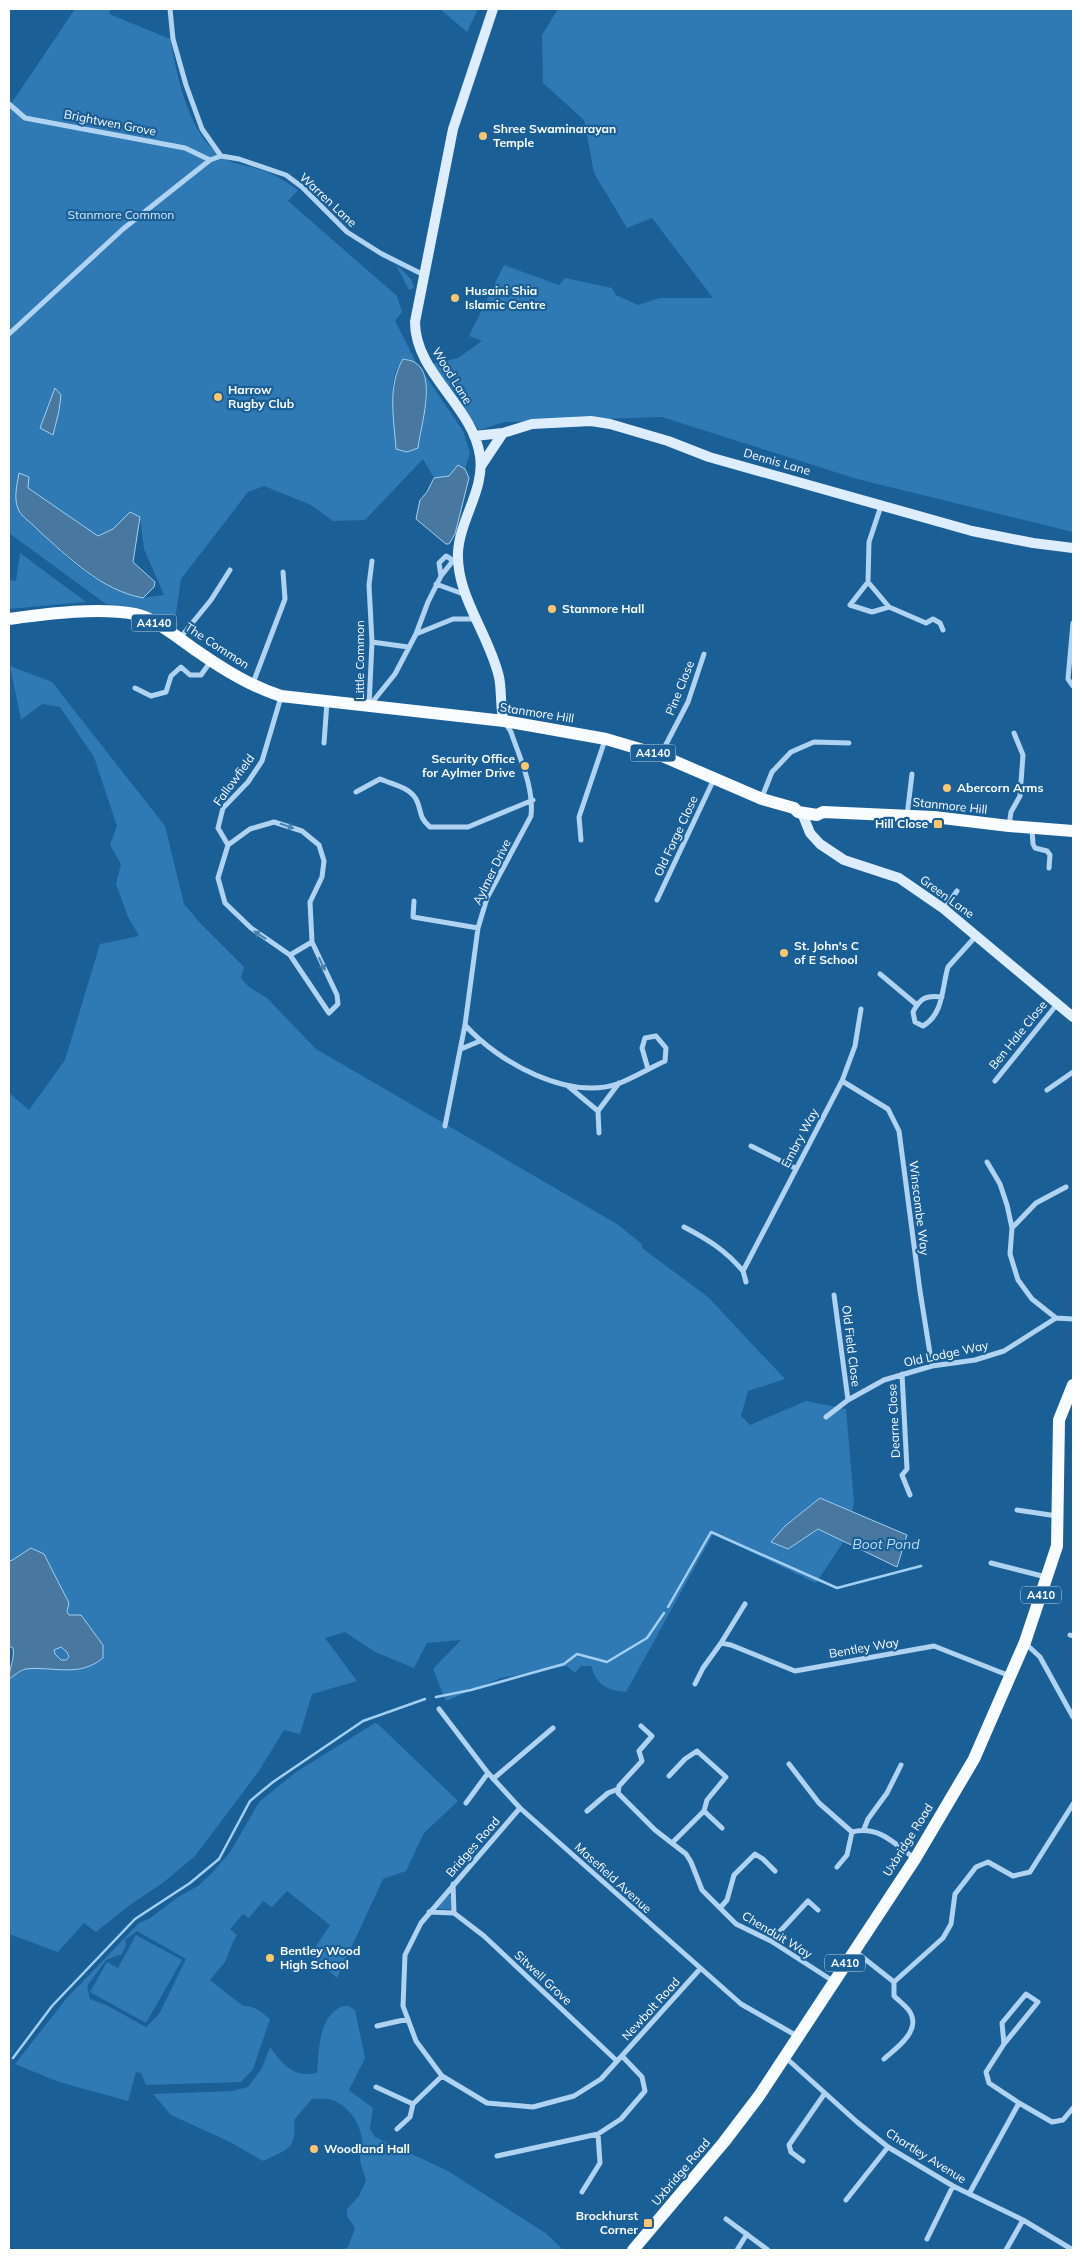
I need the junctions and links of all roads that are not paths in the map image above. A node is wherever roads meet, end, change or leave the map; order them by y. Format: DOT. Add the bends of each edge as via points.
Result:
graph roads {
  1 [pos="170,9"];
  2 [pos="494,9"];
  3 [pos="9,104"];
  4 [pos="221,156"];
  5 [pos="210,160"];
  6 [pos="424,275"];
  7 [pos="9,334"];
  8 [pos="503,433"];
  9 [pos="474,436"];
  10 [pos="481,466"];
  11 [pos="881,506"];
  12 [pos="1073,548"];
  13 [pos="372,561"];
  14 [pos="230,570"];
  15 [pos="283,572"];
  16 [pos="441,576"];
  17 [pos="868,582"];
  18 [pos="436,584"];
  19 [pos="466,596"];
  20 [pos="888,607"];
  21 [pos="9,619"];
  22 [pos="477,619"];
  23 [pos="1073,623"];
  24 [pos="943,630"];
  25 [pos="416,634"];
  26 [pos="179,639"];
  27 [pos="372,642"];
  28 [pos="408,647"];
  29 [pos="704,654"];
  30 [pos="211,661"];
  31 [pos="1073,686"];
  32 [pos="258,687"];
  33 [pos="135,688"];
  34 [pos="281,696"];
  35 [pos="327,702"];
  36 [pos="369,706"];
  37 [pos="504,721"];
  38 [pos="1014,733"];
  39 [pos="606,739"];
  40 [pos="324,743"];
  41 [pos="849,743"];
  42 [pos="660,755"];
  43 [pos="912,774"];
  44 [pos="714,779"];
  45 [pos="356,792"];
  46 [pos="762,799"];
  47 [pos="532,800"];
  48 [pos="798,810"];
  49 [pos="907,816"];
  50 [pos="1009,826"];
  51 [pos="1032,829"];
  52 [pos="1073,831"];
  53 [pos="581,840"];
  54 [pos="228,846"];
  55 [pos="1049,868"];
  56 [pos="957,891"];
  57 [pos="657,900"];
  58 [pos="414,901"];
  59 [pos="944,909"];
  60 [pos="478,928"];
  61 [pos="977,935"];
  62 [pos="312,942"];
  63 [pos="290,955"];
  64 [pos="880,974"];
  65 [pos="942,997"];
  66 [pos="1058,1003"];
  67 [pos="917,1005"];
  68 [pos="861,1010"];
  69 [pos="1073,1017"];
  70 [pos="465,1025"];
  71 [pos="480,1041"];
  72 [pos="461,1049"];
  73 [pos="648,1069"];
  74 [pos="1073,1072"];
  75 [pos="842,1081"];
  76 [pos="995,1081"];
  77 [pos="619,1084"];
  78 [pos="567,1085"];
  79 [pos="1047,1090"];
  80 [pos="598,1111"];
  81 [pos="445,1126"];
  82 [pos="599,1133"];
  83 [pos="751,1146"];
  84 [pos="987,1162"];
  85 [pos="796,1168"];
  86 [pos="1066,1187"];
  87 [pos="684,1227"];
  88 [pos="1012,1228"];
  89 [pos="743,1271"];
  90 [pos="746,1282"];
  91 [pos="834,1295"];
  92 [pos="1056,1318"];
  93 [pos="1073,1319"];
  94 [pos="932,1366"];
  95 [pos="902,1374"];
  96 [pos="1073,1385"];
  97 [pos="848,1400"];
  98 [pos="826,1417"];
  99 [pos="910,1495"];
  100 [pos="1017,1510"];
  101 [pos="1057,1516"];
  102 [pos="991,1563"];
  103 [pos="1047,1577"];
  104 [pos="745,1604"];
  105 [pos="1025,1642"];
  106 [pos="721,1643"];
  107 [pos="1010,1676"];
  108 [pos="695,1684"];
  109 [pos="439,1709"];
  110 [pos="1073,1717"];
  111 [pos="641,1726"];
  112 [pos="552,1728"];
  113 [pos="789,1764"];
  114 [pos="901,1765"];
  115 [pos="488,1772"];
  116 [pos="669,1776"];
  117 [pos="493,1778"];
  118 [pos="618,1789"];
  119 [pos="466,1803"];
  120 [pos="1073,1804"];
  121 [pos="520,1808"];
  122 [pos="587,1811"];
  123 [pos="704,1811"];
  124 [pos="722,1828"];
  125 [pos="864,1829"];
  126 [pos="852,1832"];
  127 [pos="672,1843"];
  128 [pos="915,1859"];
  129 [pos="837,1867"];
  130 [pos="775,1871"];
  131 [pos="454,1884"];
  132 [pos="720,1908"];
  133 [pos="818,1910"];
  134 [pos="430,1912"];
  135 [pos="454,1913"];
  136 [pos="771,1942"];
  137 [pos="854,1950"];
  138 [pos="700,1970"];
  139 [pos="834,1982"];
  140 [pos="894,1982"];
  141 [pos="408,2019"];
  142 [pos="377,2026"];
  143 [pos="797,2036"];
  144 [pos="1004,2044"];
  145 [pos="622,2056"];
  146 [pos="784,2056"];
  147 [pos="884,2059"];
  148 [pos="617,2061"];
  149 [pos="442,2076"];
  150 [pos="376,2087"];
  151 [pos="825,2093"];
  152 [pos="1020,2102"];
  153 [pos="413,2104"];
  154 [pos="1073,2108"];
  155 [pos="397,2129"];
  156 [pos="598,2134"];
  157 [pos="888,2146"];
  158 [pos="497,2156"];
  159 [pos="804,2161"];
  160 [pos="952,2186"];
  161 [pos="582,2192"];
  162 [pos="969,2194"];
  163 [pos="846,2200"];
  164 [pos="726,2219"];
  165 [pos="1023,2220"];
  166 [pos="747,2234"];
  167 [pos="927,2239"];
  168 [pos="633,2250"];
  169 [pos="737,2250"];
  170 [pos="768,2250"];
  171 [pos="1006,2250"];
  172 [pos="1073,2250"];
  1 -- 4 [label="street" via="173,39 186,85 202,129"];
  2 -- 6 [label="street, Wood Lane" via="453,129"];
  3 -- 5 [label="street, Brightwen Grove" via="25,118 185,148"];
  4 -- 5 [label="street"];
  4 -- 6 [label="street, Warren Lane" via="254,163 286,175 348,232"];
  5 -- 7 [label="street" via="123,229"];
  6 -- 9 [label="street, Wood Lane" via="415,322 416,338 424,357"];
  8 -- 9 [label="street, Dennis Lane"];
  8 -- 10 [label="street"];
  8 -- 11 [label="street, Dennis Lane" via="532,424 591,421 610,424"];
  9 -- 10 [label="street, Wood Lane"];
  10 -- 19 [label="street, Wood Lane" via="458,548 460,576"];
  11 -- 12 [label="street, Dennis Lane" via="972,531"];
  11 -- 17 [label="street" via="869,542"];
  13 -- 27 [label="street, Little Common" via="369,585"];
  14 -- 26 [label="street" via="211,600"];
  15 -- 32 [label="street" via="285,599"];
  16 -- 18 [label="street, Little Common"];
  17 -- 20 [label="street"];
  17 -- 20 [label="street" via="850,606 872,612"];
  18 -- 19 [label="street"];
  18 -- 25 [label="street, Little Common"];
  19 -- 22 [label="street, Wood Lane"];
  20 -- 24 [label="street" via="926,623 934,619"];
  21 -- 26 [label="main road, The Common / A4140" via="86,612 136,614"];
  22 -- 25 [label="street" via="453,619"];
  22 -- 37 [label="street, Wood Lane" via="498,673"];
  23 -- 31 [label="street" via="1068,679"];
  25 -- 28 [label="street, Little Common"];
  26 -- 30 [label="main road, The Common / A4140"];
  27 -- 28 [label="street"];
  27 -- 36 [label="street, Little Common"];
  28 -- 36 [label="street, Little Common" via="395,674"];
  29 -- 42 [label="street, Pine Close" via="688,702"];
  30 -- 32 [label="main road, The Common / A4140"];
  30 -- 33 [label="street" via="200,675 190,675 181,667 171,676 166,692 151,696"];
  32 -- 34 [label="main road, Stanmore Hill / A4140"];
  34 -- 35 [label="main road, Stanmore Hill / A4140"];
  34 -- 54 [label="street, Fallowfield" via="262,761 248,782 223,808 218,828"];
  35 -- 36 [label="main road, Stanmore Hill / A4140"];
  35 -- 40 [label="street"];
  36 -- 37 [label="main road, Stanmore Hill / A4140"];
  37 -- 39 [label="main road, Stanmore Hill / A4140"];
  37 -- 47 [label="street, Aylmer Drive" via="511,732"];
  38 -- 50 [label="street" via="1023,756 1020,796 1011,812"];
  39 -- 42 [label="main road, Stanmore Hill / A4140"];
  39 -- 53 [label="street" via="579,817"];
  41 -- 46 [label="street" via="814,742 791,752 772,772"];
  42 -- 44 [label="main road, Stanmore Hill / A4140"];
  43 -- 49 [label="street"];
  44 -- 46 [label="main road, Stanmore Hill / A4140"];
  44 -- 57 [label="street, Old Forge Close"];
  45 -- 47 [label="street" via="380,779 404,788 416,798 422,820 430,827 468,826"];
  46 -- 48 [label="main road, Stanmore Hill / A4140"];
  47 -- 60 [label="street, Aylmer Drive" via="531,816 487,898"];
  48 -- 49 [label="main road, Stanmore Hill / A4140" via="818,815 823,812"];
  48 -- 59 [label="street, Green Lane" via="812,837 820,844 844,860 899,878"];
  49 -- 50 [label="main road, Stanmore Hill / A4140"];
  50 -- 51 [label="main road, Stanmore Hill / A4140"];
  51 -- 52 [label="main road, Stanmore Hill / A4140"];
  51 -- 55 [label="street" via="1035,848 1048,851 1050,855"];
  54 -- 62 [label="street, one-way" via="250,830 274,822 302,831 319,846 324,861 322,877 310,902"];
  63 -- 54 [label="street, one-way" via="250,928 225,903 218,878"];
  56 -- 59 [label="street"];
  58 -- 60 [label="street" via="413,916"];
  59 -- 61 [label="street, Green Lane"];
  60 -- 70 [label="street, Aylmer Drive"];
  61 -- 65 [label="street" via="948,967"];
  61 -- 66 [label="street, Green Lane"];
  62 -- 63 [label="street"];
  62 -- 63 [label="street, one-way" via="337,995 338,1004 329,1013"];
  64 -- 67 [label="street"];
  65 -- 67 [label="street" via="928,996"];
  65 -- 67 [label="street" via="934,1016 923,1026 913,1020"];
  66 -- 69 [label="street, Green Lane"];
  66 -- 76 [label="street, Ben Hale Close"];
  68 -- 75 [label="street, Embry Way" via="855,1046"];
  70 -- 71 [label="street"];
  70 -- 72 [label="street, Aylmer Drive"];
  71 -- 72 [label="street"];
  71 -- 78 [label="street" via="541,1077"];
  72 -- 81 [label="street, Aylmer Drive"];
  73 -- 73 [label="street" via="665,1061 666,1048 656,1036 645,1038 642,1048"];
  73 -- 77 [label="street"];
  74 -- 79 [label="street"];
  75 -- 85 [label="street, Embry Way"];
  75 -- 94 [label="street, Winscombe Way" via="888,1109 899,1131"];
  77 -- 78 [label="street"];
  77 -- 80 [label="street"];
  78 -- 80 [label="street"];
  80 -- 82 [label="street"];
  83 -- 85 [label="street"];
  84 -- 88 [label="street" via="1000,1184"];
  85 -- 89 [label="street, Embry Way"];
  86 -- 88 [label="street" via="1036,1203"];
  87 -- 89 [label="street" via="710,1240"];
  88 -- 92 [label="street" via="1010,1254 1018,1280 1032,1299"];
  89 -- 90 [label="street"];
  91 -- 97 [label="street, Old Field Close"];
  92 -- 93 [label="street"];
  92 -- 94 [label="street, Old Lodge Way" via="1004,1350 975,1360"];
  94 -- 95 [label="street, Old Lodge Way"];
  95 -- 97 [label="street, Old Lodge Way"];
  95 -- 99 [label="street, Dearne Close" via="907,1469 902,1475"];
  96 -- 101 [label="main road, Uxbridge Road / A410" via="1059,1420"];
  97 -- 98 [label="street, Old Lodge Way"];
  100 -- 101 [label="street"];
  101 -- 103 [label="main road, Uxbridge Road / A410" via="1056,1546"];
  102 -- 103 [label="street"];
  103 -- 105 [label="main road, Uxbridge Road / A410"];
  104 -- 106 [label="street"];
  105 -- 107 [label="main road, Uxbridge Road / A410"];
  105 -- 110 [label="street" via="1040,1657"];
  106 -- 107 [label="street, Bentley Way" via="796,1671 934,1646"];
  106 -- 108 [label="street"];
  107 -- 128 [label="main road, Uxbridge Road / A410" via="974,1759"];
  109 -- 115 [label="street, Masefield Avenue"];
  111 -- 118 [label="street" via="652,1736 639,1751 642,1761"];
  112 -- 117 [label="street"];
  113 -- 126 [label="street" via="819,1804"];
  114 -- 125 [label="street"];
  115 -- 117 [label="street, Masefield Avenue"];
  115 -- 119 [label="street"];
  116 -- 123 [label="street" via="697,1751 726,1777 707,1800"];
  117 -- 121 [label="street, Masefield Avenue"];
  118 -- 122 [label="street" via="608,1793"];
  118 -- 127 [label="street, Chenduit Way" via="618,1793 655,1830"];
  120 -- 140 [label="street" via="1030,1872 1013,1876 988,1862 976,1867 954,1894 951,1924 943,1938"];
  121 -- 131 [label="street, Bridges Road"];
  121 -- 138 [label="street, Masefield Avenue"];
  123 -- 124 [label="street"];
  123 -- 127 [label="street"];
  125 -- 126 [label="street"];
  125 -- 128 [label="street" via="882,1834"];
  126 -- 129 [label="street" via="847,1854"];
  127 -- 132 [label="street, Chenduit Way" via="686,1854 702,1890"];
  128 -- 137 [label="main road, Uxbridge Road / A410"];
  130 -- 132 [label="street" via="755,1854 734,1875"];
  131 -- 134 [label="street, Bridges Road"];
  131 -- 135 [label="street"];
  132 -- 136 [label="street, Chenduit Way" via="736,1924"];
  133 -- 136 [label="street" via="808,1901"];
  134 -- 135 [label="street"];
  134 -- 141 [label="street, Bridges Road" via="420,1923 405,1955 403,2006"];
  135 -- 148 [label="street, Sitwell Grove" via="484,1936"];
  136 -- 139 [label="street, Chenduit Way"];
  137 -- 139 [label="main road, Uxbridge Road / A410"];
  137 -- 140 [label="street"];
  138 -- 143 [label="street, Masefield Avenue" via="742,2004"];
  138 -- 145 [label="street, Newbolt Road"];
  139 -- 143 [label="main road, Uxbridge Road / A410"];
  140 -- 147 [label="street" via="894,1996 911,2013 913,2026 904,2041"];
  141 -- 142 [label="street"];
  141 -- 149 [label="street, Bridges Road" via="416,2041"];
  143 -- 146 [label="main road, Uxbridge Road / A410"];
  144 -- 144 [label="street" via="1038,2002 1026,1994 1002,2023"];
  144 -- 152 [label="street" via="986,2072 990,2083"];
  145 -- 148 [label="street, Newbolt Road"];
  145 -- 156 [label="street" via="642,2077 645,2092 621,2119"];
  146 -- 151 [label="street, Chartley Avenue"];
  146 -- 168 [label="main road, Uxbridge Road / A410" via="735,2128"];
  148 -- 149 [label="street, Newbolt Road" via="601,2079 574,2096 532,2107 487,2103"];
  149 -- 153 [label="street"];
  150 -- 153 [label="street"];
  151 -- 157 [label="street, Chartley Avenue"];
  151 -- 159 [label="street" via="788,2144 791,2152"];
  152 -- 154 [label="street" via="1052,2122 1063,2120"];
  152 -- 162 [label="street"];
  153 -- 155 [label="street" via="410,2117"];
  156 -- 158 [label="street"];
  156 -- 161 [label="street" via="600,2162"];
  157 -- 160 [label="street, Chartley Avenue"];
  157 -- 163 [label="street"];
  160 -- 162 [label="street, Chartley Avenue"];
  160 -- 167 [label="street"];
  162 -- 165 [label="street, Chartley Avenue"];
  164 -- 166 [label="street"];
  165 -- 171 [label="street"];
  165 -- 172 [label="street, Chartley Avenue"];
  166 -- 169 [label="street"];
  166 -- 170 [label="street"];
}
